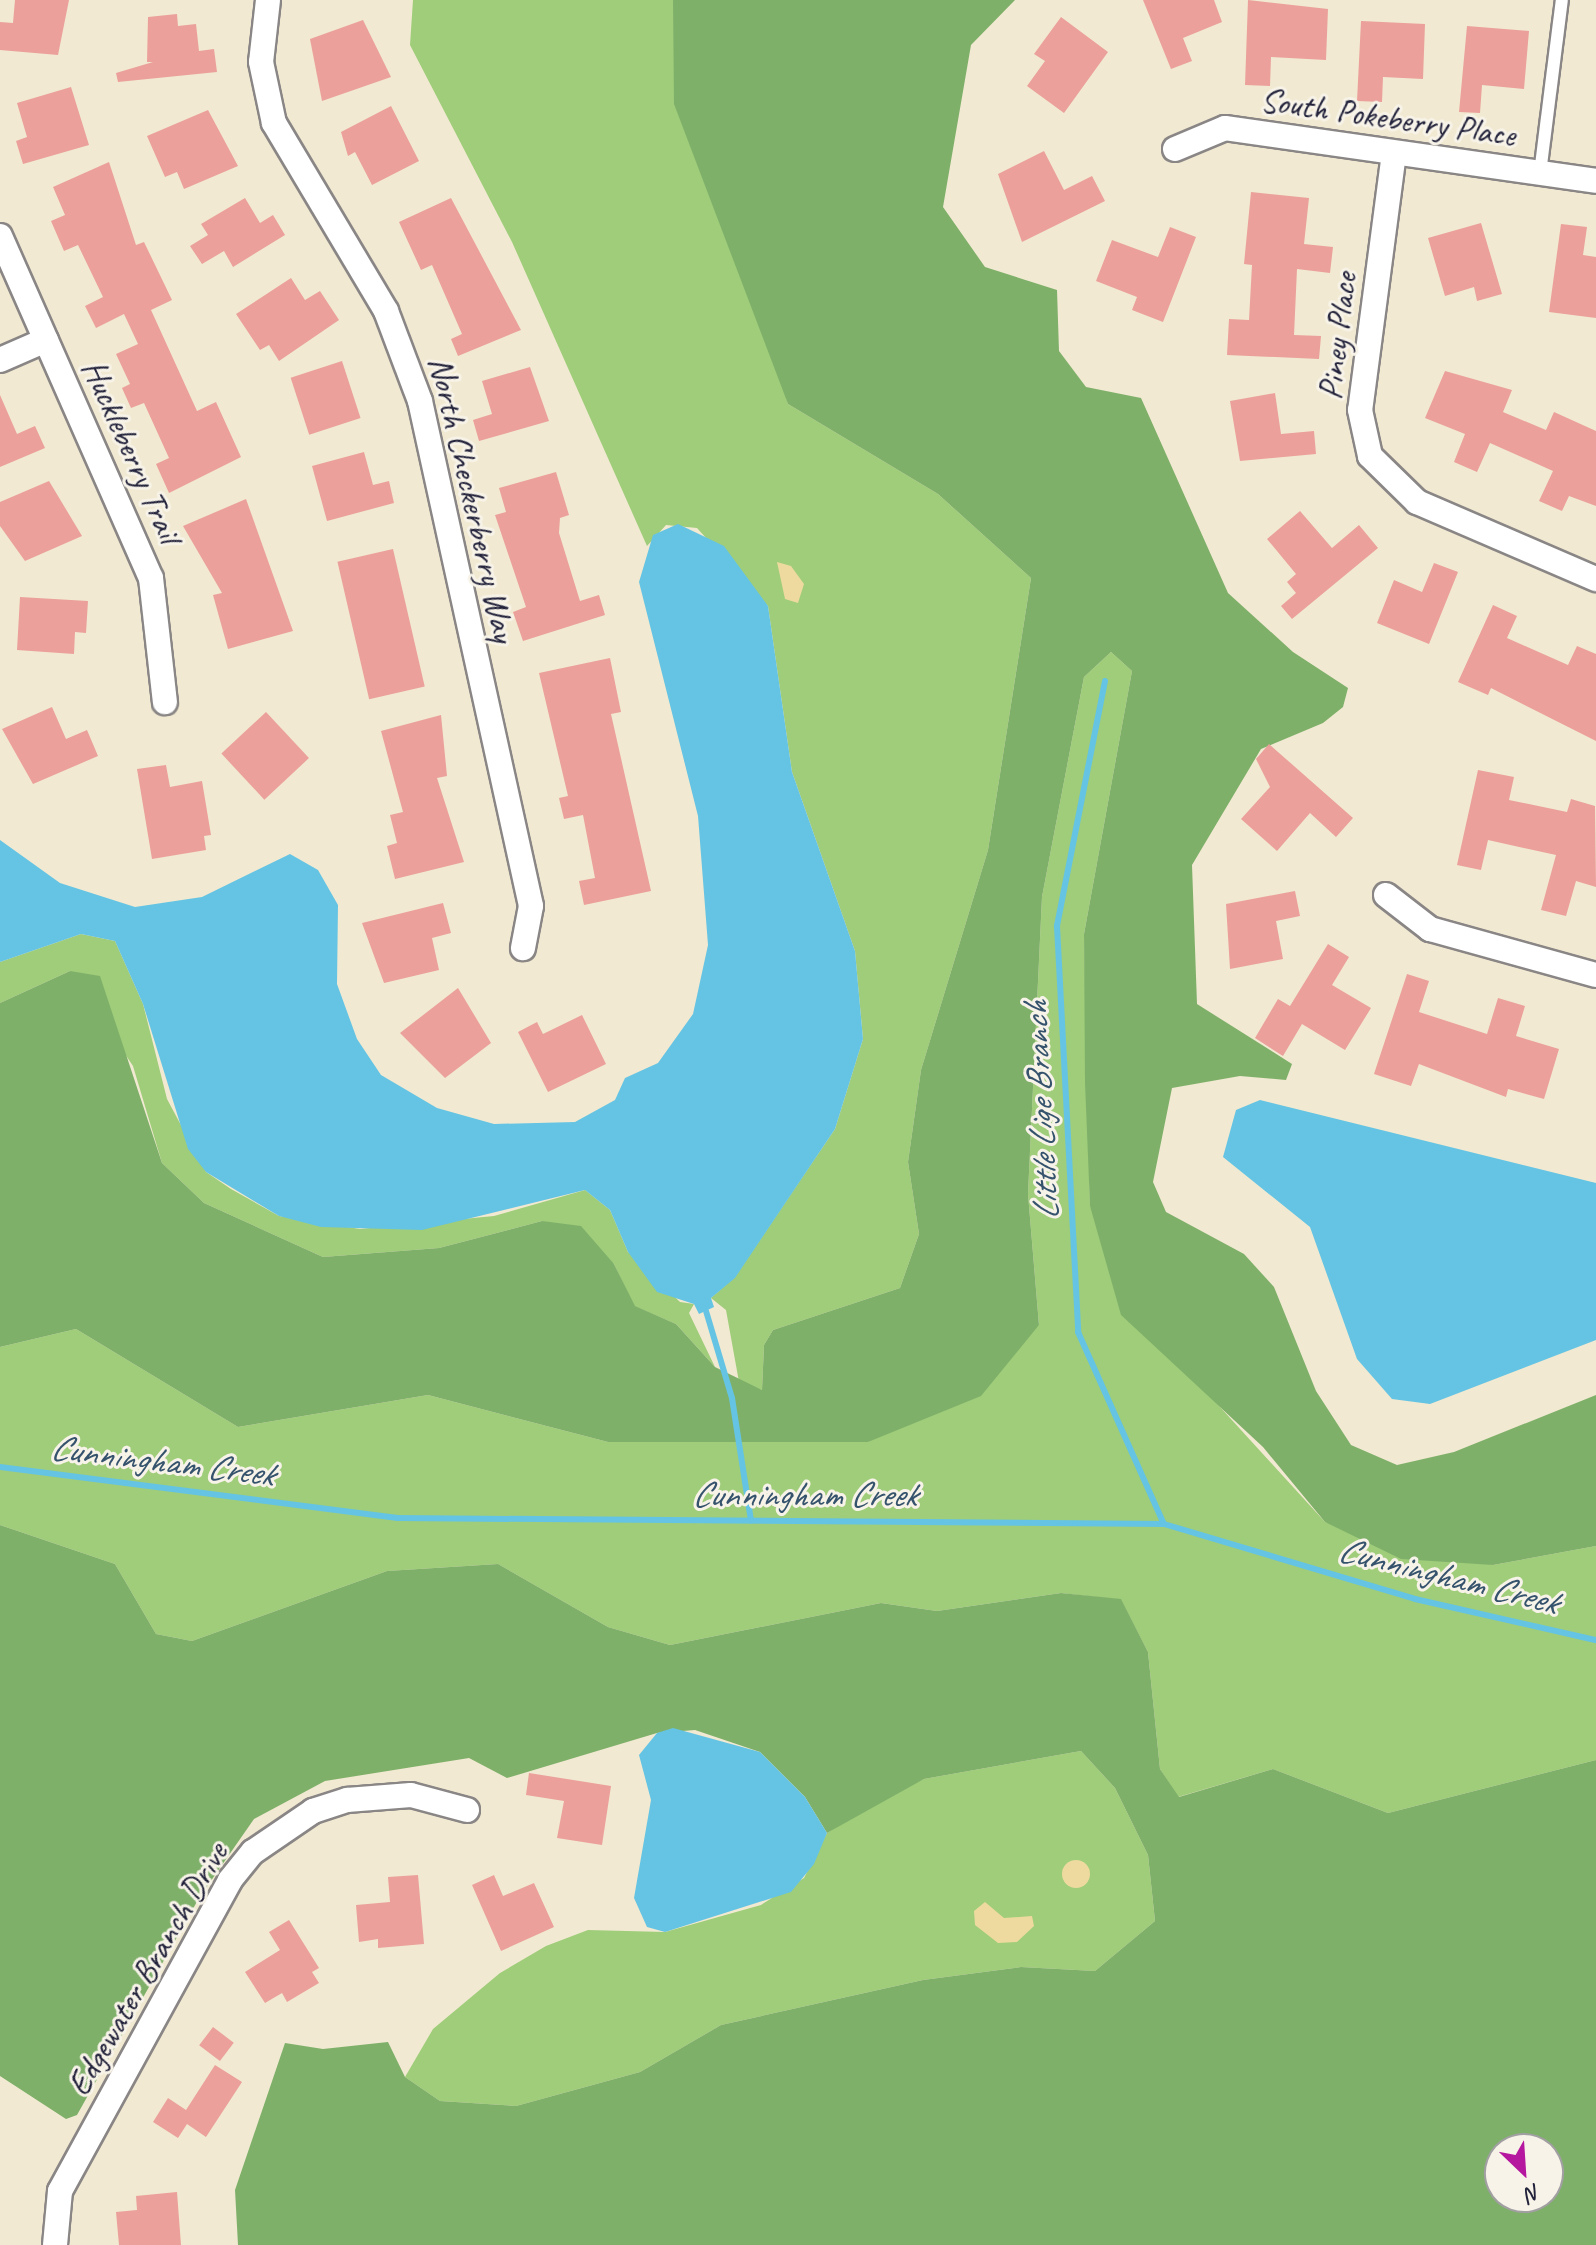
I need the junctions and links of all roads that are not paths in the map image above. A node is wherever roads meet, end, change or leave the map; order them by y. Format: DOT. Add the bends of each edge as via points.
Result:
graph roads {
  1 [pos="268,0"];
  2 [pos="1562,0"];
  3 [pos="1175,149"];
  4 [pos="1394,153"];
  5 [pos="1540,173"];
  6 [pos="1596,181"];
  7 [pos="0,236"];
  8 [pos="46,340"];
  9 [pos="0,360"];
  10 [pos="1596,579"];
  11 [pos="165,702"];
  12 [pos="1386,895"];
  13 [pos="523,948"];
  14 [pos="1596,975"];
  15 [pos="467,1810"];
  16 [pos="55,2245"];
  1 -- 13 [label="street, North Checkerberry Way" via="261,62 274,123 386,311 420,401 531,906"];
  2 -- 5 [label="lane"];
  3 -- 4 [label="street, South Pokeberry Place" via="1225,128"];
  4 -- 5 [label="street, South Pokeberry Place"];
  4 -- 10 [label="street, Piney Place" via="1360,410 1370,456 1417,502"];
  5 -- 6 [label="street, South Pokeberry Place"];
  7 -- 8 [label="street, Huckleberry Trail"];
  8 -- 9 [label="street"];
  8 -- 11 [label="street, Huckleberry Trail" via="151,578"];
  12 -- 14 [label="street" via="1430,929"];
  15 -- 16 [label="street, Edgewater Branch Drive" via="411,1795 347,1800 313,1811 253,1852 230,1880 60,2191"];
}
